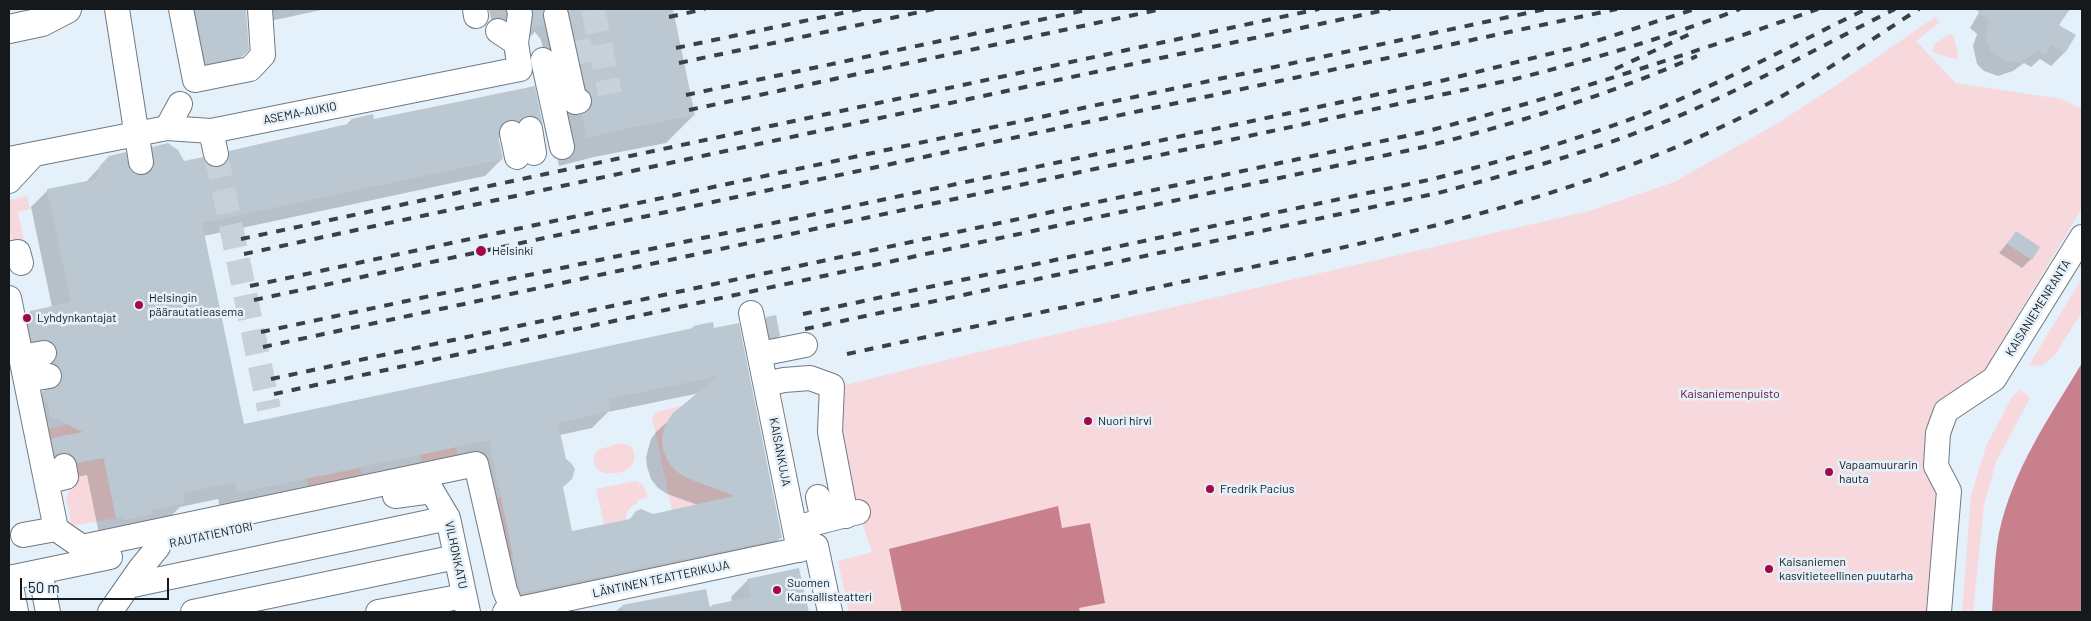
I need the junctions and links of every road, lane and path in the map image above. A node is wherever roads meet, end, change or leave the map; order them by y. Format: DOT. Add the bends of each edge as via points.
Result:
graph roads {
  1 [pos="67,9"];
  2 [pos="117,9"];
  3 [pos="260,9"];
  4 [pos="519,9"];
  5 [pos="556,15"];
  6 [pos="185,16"];
  7 [pos="9,29"];
  8 [pos="559,56"];
  9 [pos="508,61"];
  10 [pos="579,101"];
  11 [pos="180,104"];
  12 [pos="167,128"];
  13 [pos="211,131"];
  14 [pos="521,131"];
  15 [pos="135,134"];
  16 [pos="9,140"];
  17 [pos="562,147"];
  18 [pos="216,154"];
  19 [pos="33,155"];
  20 [pos="525,155"];
  21 [pos="9,159"];
  22 [pos="141,162"];
  23 [pos="9,181"];
  24 [pos="2082,238"];
  25 [pos="9,298"];
  26 [pos="751,313"];
  27 [pos="805,345"];
  28 [pos="771,348"];
  29 [pos="44,353"];
  30 [pos="21,357"];
  31 [pos="49,376"];
  32 [pos="26,380"];
  33 [pos="766,384"];
  34 [pos="64,466"];
  35 [pos="397,481"];
  36 [pos="47,482"];
  37 [pos="818,497"];
  38 [pos="448,518"];
  39 [pos="823,522"];
  40 [pos="56,529"];
  41 [pos="160,532"];
  42 [pos="804,541"];
  43 [pos="456,556"];
  44 [pos="9,578"];
  45 [pos="9,586"];
  46 [pos="128,586"];
  47 [pos="466,604"];
  48 [pos="506,605"];
  49 [pos="14,612"];
  50 [pos="46,612"];
  51 [pos="110,612"];
  52 [pos="193,612"];
  53 [pos="378,612"];
  54 [pos="830,612"];
  55 [pos="1939,612"];
  1 -- 7 [label="main road" via="42,22"];
  2 -- 15 [label="street"];
  3 -- 6 [label="street" via="261,58 250,69 227,71 195,80"];
  4 -- 9 [label="street"];
  5 -- 8 [label="street"];
  8 -- 9 [label="street, ASEMA-AUKIO"];
  8 -- 10 [label="street" via="575,102"];
  8 -- 17 [label="street"];
  9 -- 13 [label="street, ASEMA-AUKIO" via="356,110"];
  11 -- 12 [label="street"];
  12 -- 13 [label="street, ASEMA-AUKIO"];
  12 -- 15 [label="street, ASEMA-AUKIO"];
  13 -- 18 [label="street"];
  14 -- 20 [label="street"];
  15 -- 19 [label="street, ASEMA-AUKIO"];
  15 -- 22 [label="street"];
  16 -- 19 [label="street"];
  19 -- 21 [label="street, ASEMA-AUKIO"];
  19 -- 23 [label="street"];
  24 -- 55 [label="street, KAISANIEMENRANTA" via="1994,379 1946,411 1938,433 1936,466 1948,491"];
  25 -- 30 [label="street"];
  26 -- 28 [label="street, KAISANKUJA"];
  27 -- 28 [label="street"];
  28 -- 33 [label="street, KAISANKUJA"];
  29 -- 30 [label="street"];
  30 -- 32 [label="street"];
  31 -- 32 [label="street"];
  32 -- 36 [label="street"];
  33 -- 39 [label="street, LÄNTINEN TEATTERIKUJA" via="810,378 832,386 830,432 852,514"];
  33 -- 42 [label="street, KAISANKUJA"];
  34 -- 36 [label="street" via="66,477"];
  35 -- 38 [label="street, VILHONKATU" via="432,491"];
  35 -- 41 [label="street, RAUTATIENTORI"];
  35 -- 41 [label="street, RAUTATIENTORI" via="283,499"];
  35 -- 48 [label="street" via="476,464 502,572"];
  36 -- 40 [label="street"];
  37 -- 39 [label="street"];
  38 -- 43 [label="street, VILHONKATU"];
  38 -- 46 [label="street"];
  39 -- 42 [label="street, LÄNTINEN TEATTERIKUJA"];
  40 -- 41 [label="street, RAUTATIENTORI" via="82,548"];
  40 -- 50 [label="street" via="28,535 40,572"];
  41 -- 44 [label="street, RAUTATIENTORI"];
  41 -- 46 [label="street"];
  42 -- 48 [label="street, LÄNTINEN TEATTERIKUJA"];
  42 -- 54 [label="street, KAISANKUJA"];
  43 -- 47 [label="street, VILHONKATU"];
  43 -- 52 [label="street"];
  45 -- 49 [label="main road"];
  46 -- 51 [label="street"];
  47 -- 53 [label="street"];
}
